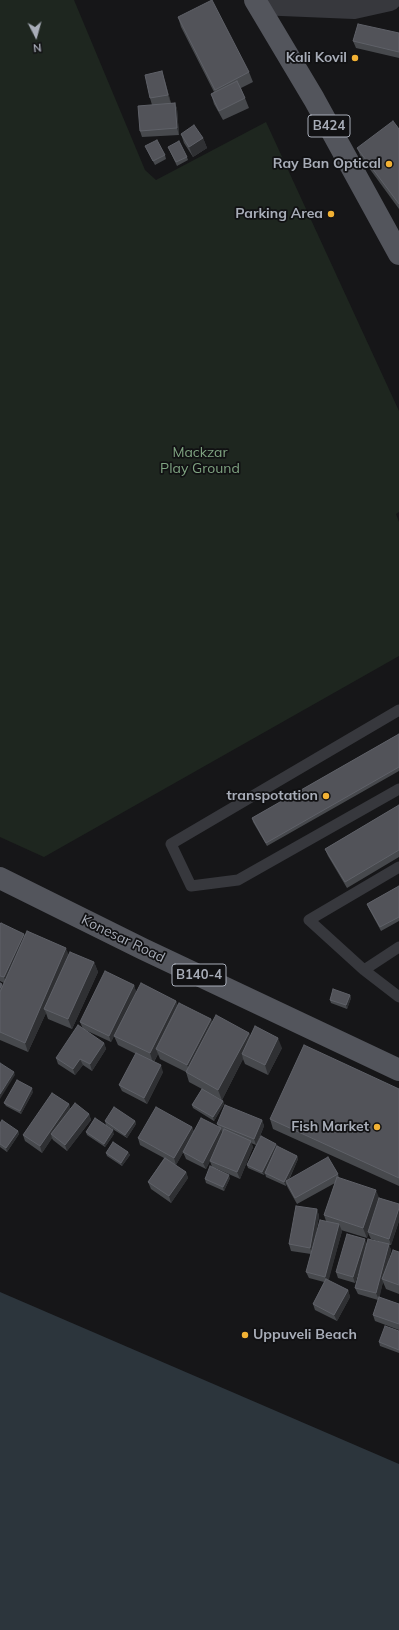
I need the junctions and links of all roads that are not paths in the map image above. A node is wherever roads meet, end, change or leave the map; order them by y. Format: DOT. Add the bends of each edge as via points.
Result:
graph roads {
  1 [pos="390,0"];
  2 [pos="256,2"];
  3 [pos="399,254"];
  4 [pos="399,710"];
  5 [pos="399,789"];
  6 [pos="399,867"];
  7 [pos="0,878"];
  8 [pos="399,947"];
  9 [pos="364,970"];
  10 [pos="399,997"];
  11 [pos="399,1070"];
  1 -- 2 [label="street" via="354,8"];
  2 -- 3 [label="main road, B424" via="314,99"];
  4 -- 5 [label="lane" via="171,844 191,886 238,880"];
  6 -- 9 [label="lane" via="309,920"];
  7 -- 11 [label="main road, Konesar Road / B140-4"];
  8 -- 9 [label="lane"];
  9 -- 10 [label="lane"];
}
